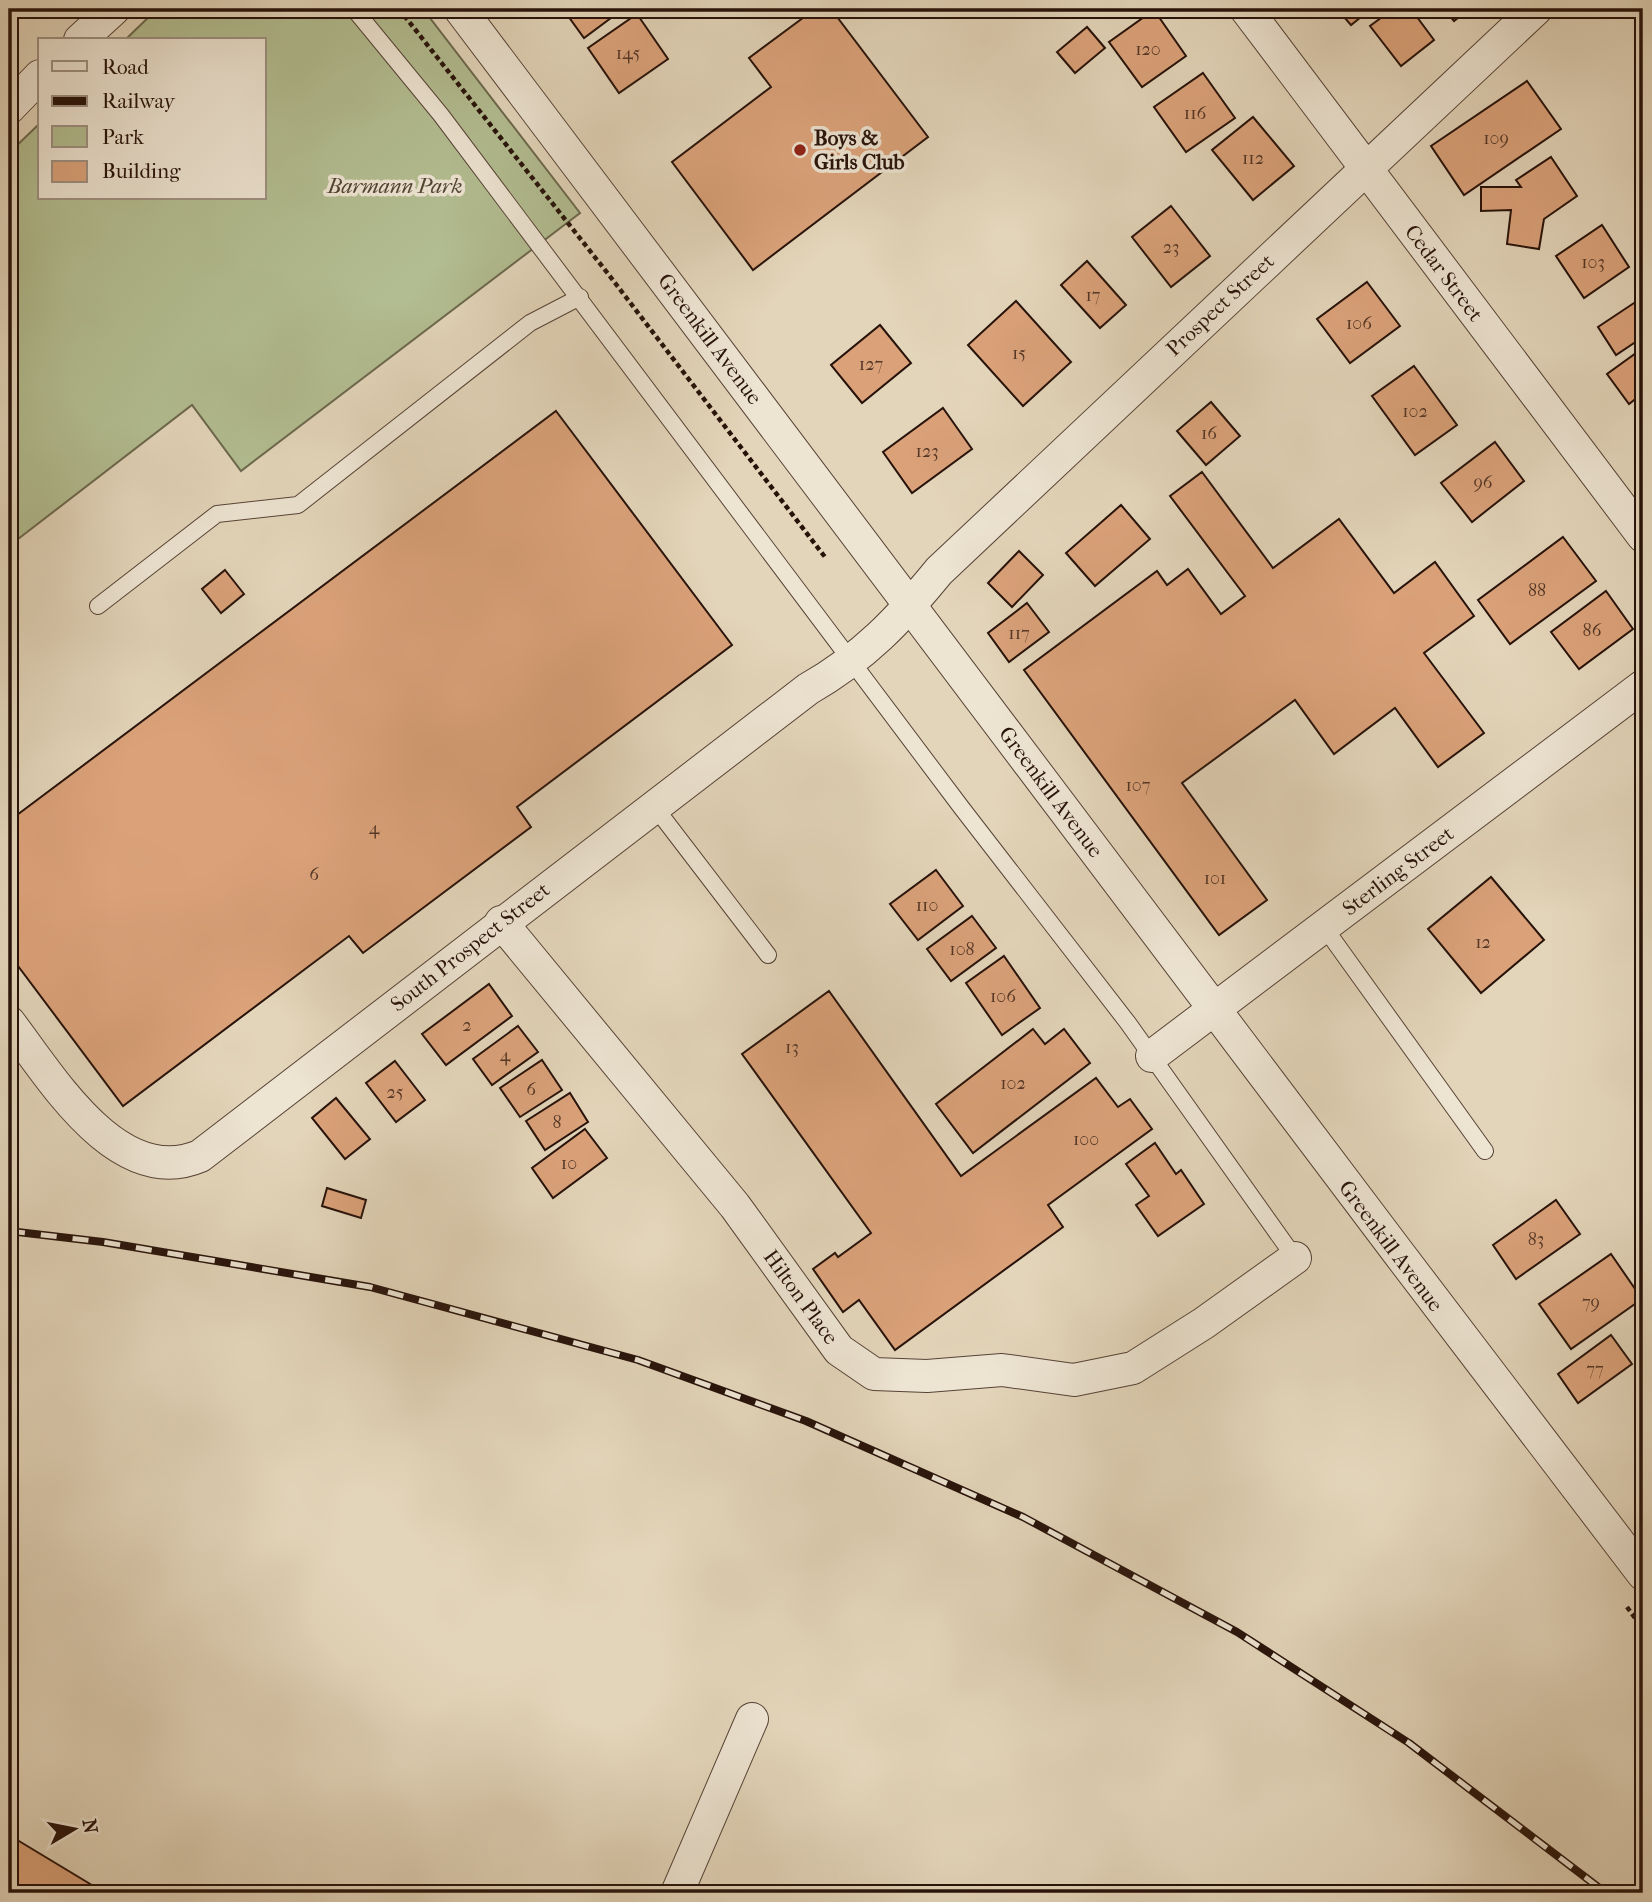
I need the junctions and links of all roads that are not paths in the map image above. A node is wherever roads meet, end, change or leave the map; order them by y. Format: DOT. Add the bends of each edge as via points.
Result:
graph roads {
  1 [pos="114,9"];
  2 [pos="354,9"];
  3 [pos="460,9"];
  4 [pos="1245,9"];
  5 [pos="1536,9"];
  6 [pos="81,38"];
  7 [pos="38,78"];
  8 [pos="9,108"];
  9 [pos="1365,169"];
  10 [pos="580,297"];
  11 [pos="1643,536"];
  12 [pos="98,606"];
  13 [pos="909,607"];
  14 [pos="852,662"];
  15 [pos="1643,686"];
  16 [pos="654,806"];
  17 [pos="501,922"];
  18 [pos="1324,927"];
  19 [pos="768,955"];
  20 [pos="1216,1009"];
  21 [pos="9,1022"];
  22 [pos="1152,1056"];
  23 [pos="1485,1151"];
  24 [pos="1295,1258"];
  25 [pos="1643,1574"];
  26 [pos="752,1719"];
  27 [pos="677,1893"];
  1 -- 6 [label="street"];
  2 -- 10 [label="lane"];
  3 -- 13 [label="street, Greenkill Avenue"];
  4 -- 9 [label="street, Cedar Street"];
  5 -- 9 [label="street, Prospect Street"];
  7 -- 8 [label="street"];
  9 -- 11 [label="street, Cedar Street"];
  9 -- 13 [label="street, Prospect Street" via="939,571"];
  10 -- 12 [label="lane" via="530,323 298,505 217,514"];
  10 -- 14 [label="lane"];
  13 -- 14 [label="street, South Prospect Street"];
  13 -- 20 [label="street, Greenkill Avenue"];
  14 -- 16 [label="street, South Prospect Street"];
  14 -- 22 [label="lane"];
  15 -- 18 [label="street, Sterling Street"];
  16 -- 17 [label="street, South Prospect Street"];
  16 -- 19 [label="lane"];
  17 -- 21 [label="street, South Prospect Street" via="187,1162 143,1160 93,1130"];
  17 -- 24 [label="street, Hilton Place" via="735,1206 839,1350 874,1374 928,1376 1002,1370 1074,1380 1133,1368"];
  18 -- 20 [label="street, Sterling Street"];
  18 -- 23 [label="lane"];
  20 -- 22 [label="street, Sterling Street"];
  20 -- 25 [label="street, Greenkill Avenue"];
  22 -- 24 [label="lane"];
  26 -- 27 [label="street"];
}
